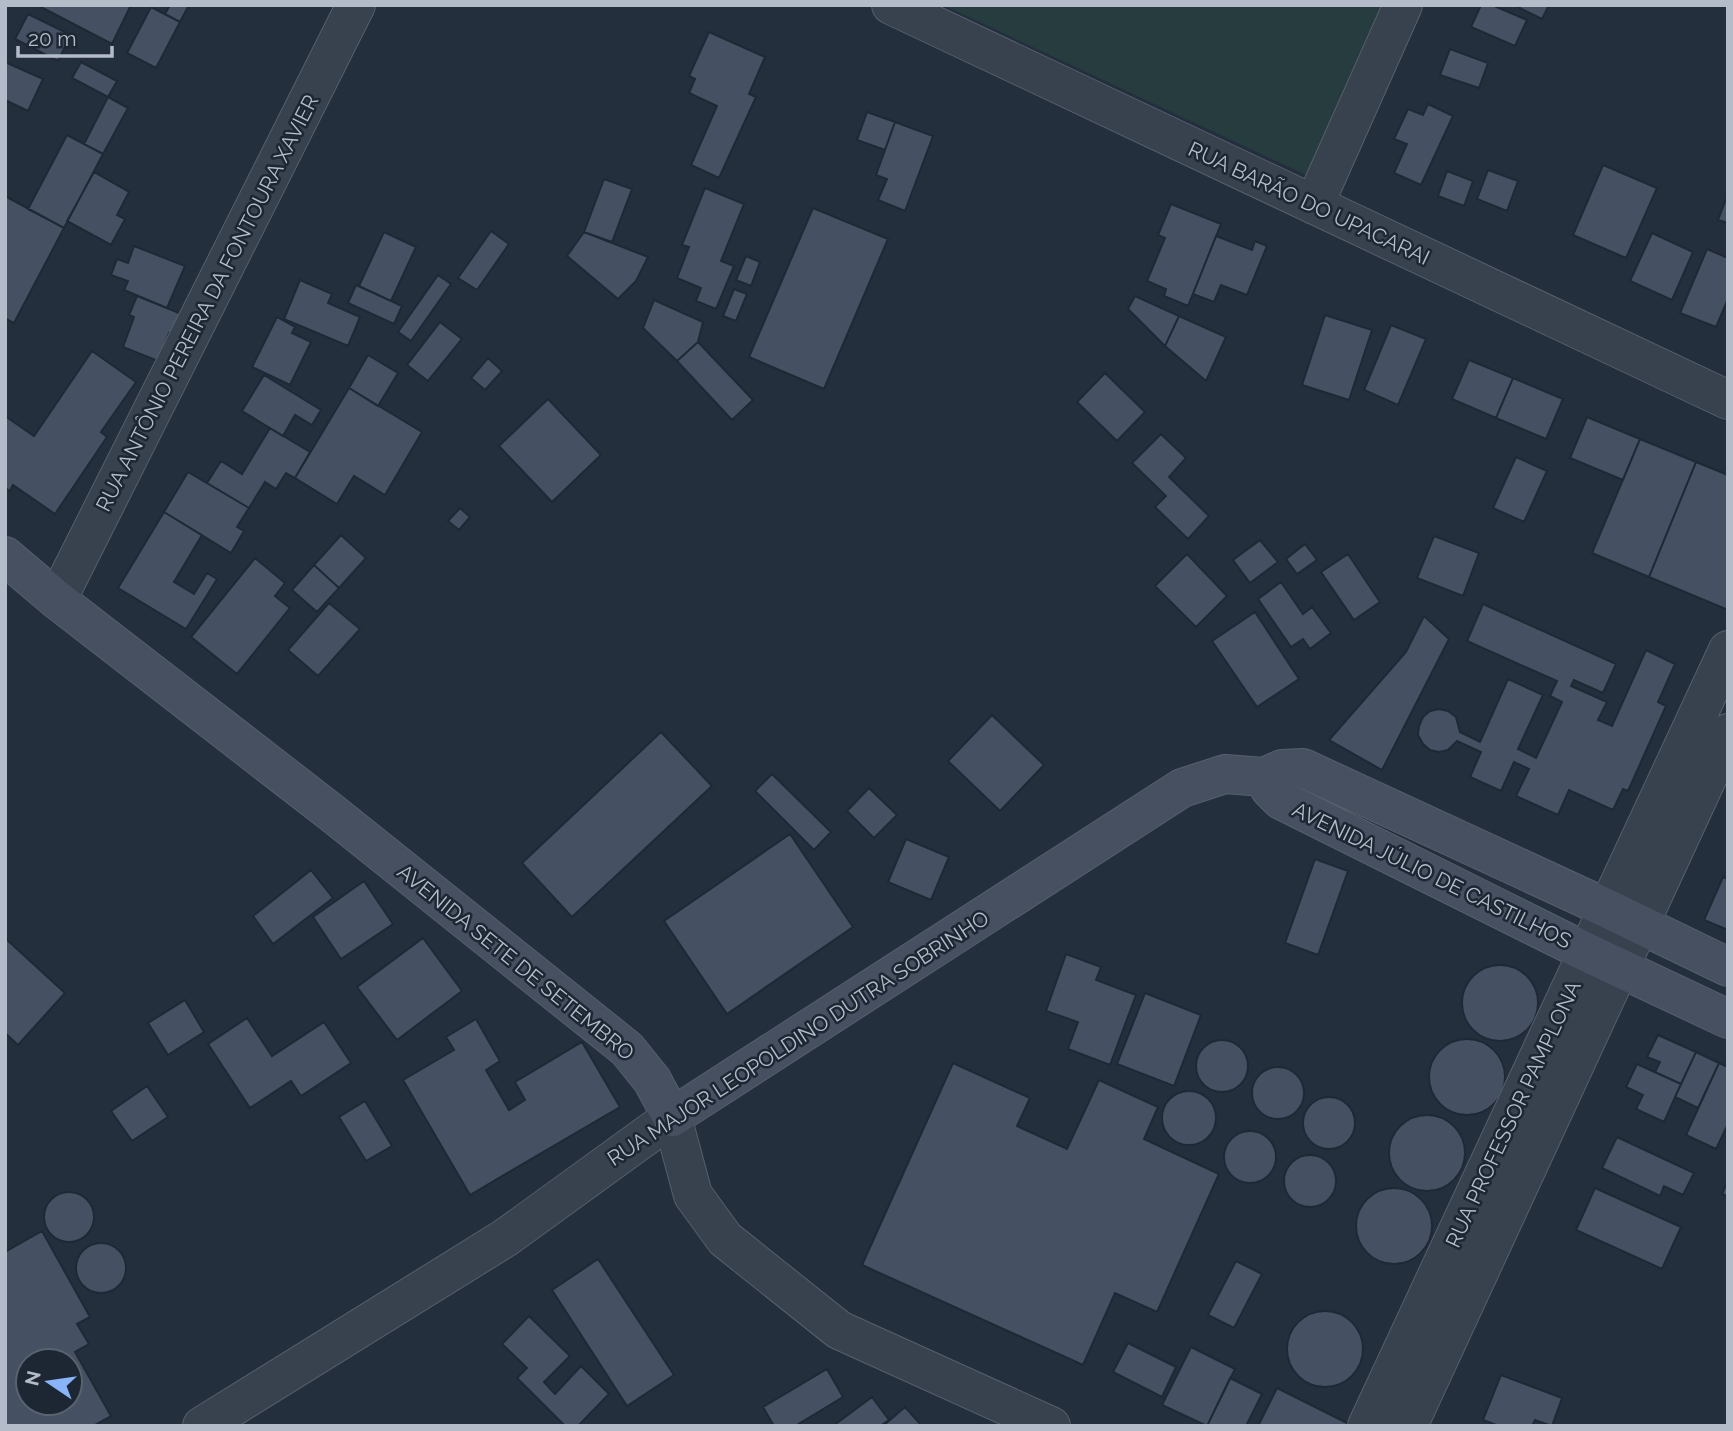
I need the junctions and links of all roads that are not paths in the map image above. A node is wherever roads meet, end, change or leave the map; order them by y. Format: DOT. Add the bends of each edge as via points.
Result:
graph roads {
  1 [pos="356,5"];
  2 [pos="891,5"];
  3 [pos="1403,5"];
  4 [pos="1314,205"];
  5 [pos="1728,400"];
  6 [pos="5,556"];
  7 [pos="57,600"];
  8 [pos="1728,650"];
  9 [pos="1728,733"];
  10 [pos="1693,765"];
  11 [pos="1264,777"];
  12 [pos="1606,908"];
  13 [pos="1639,925"];
  14 [pos="1604,960"];
  15 [pos="1728,967"];
  16 [pos="1728,1019"];
  17 [pos="671,1117"];
  18 [pos="1464,1262"];
  19 [pos="202,1426"];
  20 [pos="1051,1426"];
  21 [pos="1367,1426"];
  22 [pos="1408,1426"];
  1 -- 7 [label="street, RUA ANTÔNIO PEREIRA DA FONTOURA XAVIER"];
  2 -- 4 [label="street, RUA BARÃO DO UPACARAI"];
  3 -- 4 [label="street"];
  4 -- 5 [label="street, RUA BARÃO DO UPACARAI"];
  6 -- 7 [label="street, AVENIDA SETE DE SETEMBRO"];
  7 -- 17 [label="street, AVENIDA SETE DE SETEMBRO" via="627,1048 652,1080"];
  8 -- 10 [label="street, RUA PROFESSOR PAMPLONA"];
  9 -- 10 [label="street, RUA PROFESSOR PAMPLONA"];
  10 -- 12 [label="street, RUA PROFESSOR PAMPLONA"];
  10 -- 13 [label="street, RUA PROFESSOR PAMPLONA"];
  11 -- 12 [label="street, AVENIDA JÚLIO DE CASTILHOS" via="1282,769 1303,768"];
  11 -- 14 [label="street, AVENIDA JÚLIO DE CASTILHOS" via="1282,800"];
  11 -- 17 [label="street, RUA MAJOR LEOPOLDINO DUTRA SOBRINHO" via="1225,774 1182,788"];
  12 -- 13 [label="street, AVENIDA JÚLIO DE CASTILHOS"];
  12 -- 14 [label="street, RUA PROFESSOR PAMPLONA"];
  13 -- 14 [label="street, RUA PROFESSOR PAMPLONA"];
  13 -- 15 [label="street, AVENIDA JÚLIO DE CASTILHOS"];
  14 -- 16 [label="street, AVENIDA JÚLIO DE CASTILHOS"];
  14 -- 18 [label="street, RUA PROFESSOR PAMPLONA"];
  17 -- 19 [label="street, RUA MAJOR LEOPOLDINO DUTRA SOBRINHO" via="505,1238"];
  17 -- 20 [label="street, AVENIDA SETE DE SETEMBRO" via="693,1195 725,1239 839,1330"];
  18 -- 21 [label="street, RUA PROFESSOR PAMPLONA"];
  18 -- 22 [label="street, RUA PROFESSOR PAMPLONA"];
}
